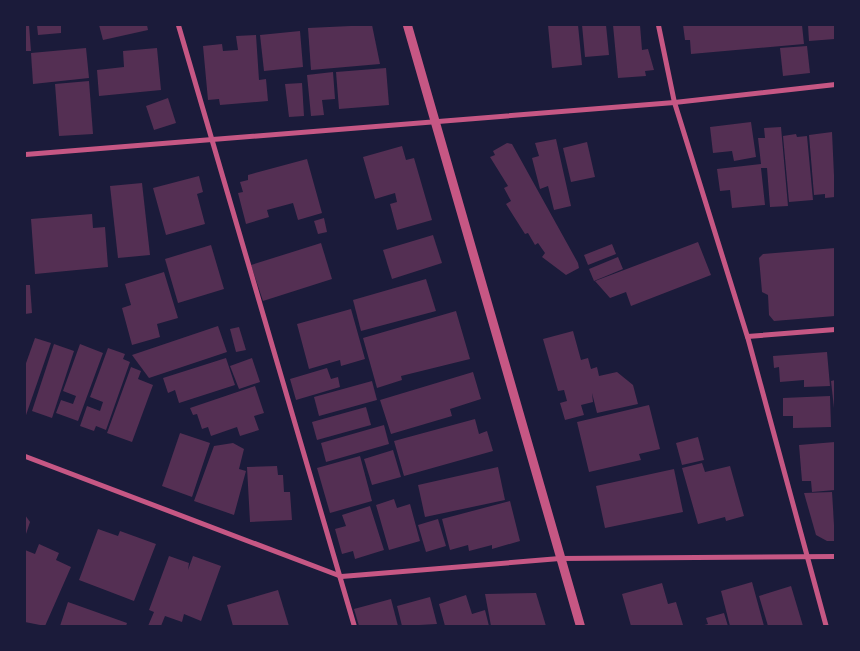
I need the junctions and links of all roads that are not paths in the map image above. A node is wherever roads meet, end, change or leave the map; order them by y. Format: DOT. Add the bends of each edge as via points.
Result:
graph roads {
  1 [pos="178,25"];
  2 [pos="408,25"];
  3 [pos="658,25"];
  4 [pos="835,84"];
  5 [pos="674,102"];
  6 [pos="434,121"];
  7 [pos="213,136"];
  8 [pos="25,154"];
  9 [pos="835,330"];
  10 [pos="747,336"];
  11 [pos="25,456"];
  12 [pos="835,556"];
  13 [pos="805,557"];
  14 [pos="559,558"];
  15 [pos="341,576"];
  16 [pos="354,626"];
  17 [pos="580,626"];
  18 [pos="826,626"];
  1 -- 7 [label="street"];
  2 -- 6 [label="street"];
  3 -- 5 [label="street"];
  4 -- 5 [label="street"];
  5 -- 6 [label="street"];
  5 -- 10 [label="street"];
  6 -- 7 [label="street"];
  6 -- 14 [label="street"];
  7 -- 8 [label="street"];
  7 -- 15 [label="street"];
  9 -- 10 [label="street"];
  10 -- 13 [label="street"];
  11 -- 15 [label="street"];
  12 -- 13 [label="street"];
  13 -- 14 [label="street"];
  13 -- 18 [label="street"];
  14 -- 15 [label="street"];
  14 -- 17 [label="street"];
  15 -- 16 [label="street"];
}
